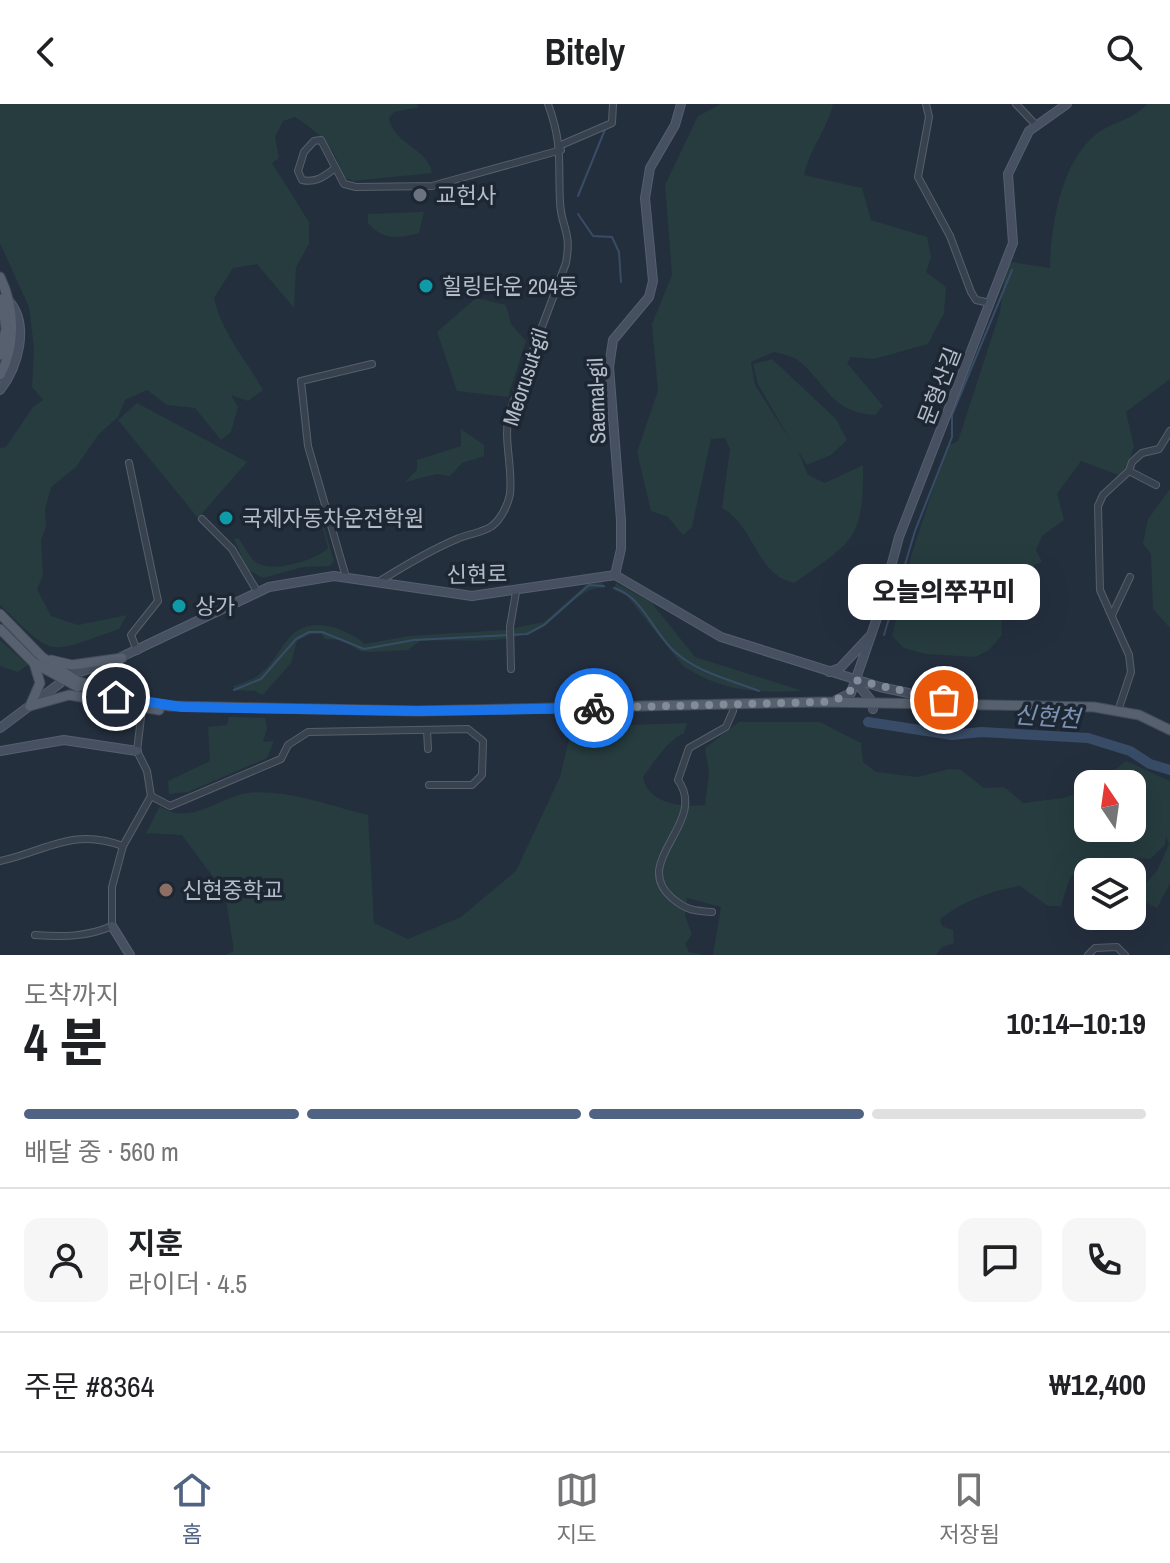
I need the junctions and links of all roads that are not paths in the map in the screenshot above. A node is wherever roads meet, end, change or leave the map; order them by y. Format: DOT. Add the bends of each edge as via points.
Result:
graph roads {
  1 [pos="548,104"];
  2 [pos="613,104"];
  3 [pos="681,104"];
  4 [pos="926,104"];
  5 [pos="1016,104"];
  6 [pos="1067,104"];
  7 [pos="1052,109"];
  8 [pos="1035,124"];
  9 [pos="561,147"];
  10 [pos="334,169"];
  11 [pos="0,277"];
  12 [pos="0,290"];
  13 [pos="9,301"];
  14 [pos="990,303"];
  15 [pos="0,355"];
  16 [pos="372,364"];
  17 [pos="0,375"];
  18 [pos="0,390"];
  19 [pos="1170,431"];
  20 [pos="129,463"];
  21 [pos="1129,471"];
  22 [pos="1156,485"];
  23 [pos="202,519"];
  24 [pos="615,575"];
  25 [pos="346,577"];
  26 [pos="1130,577"];
  27 [pos="380,581"];
  28 [pos="516,592"];
  29 [pos="258,593"];
  30 [pos="0,614"];
  31 [pos="1112,615"];
  32 [pos="0,629"];
  33 [pos="872,634"];
  34 [pos="137,651"];
  35 [pos="122,658"];
  36 [pos="38,660"];
  37 [pos="511,669"];
  38 [pos="829,672"];
  39 [pos="66,678"];
  40 [pos="855,680"];
  41 [pos="118,700"];
  42 [pos="823,702"];
  43 [pos="30,706"];
  44 [pos="966,706"];
  45 [pos="874,707"];
  46 [pos="142,709"];
  47 [pos="181,710"];
  48 [pos="733,711"];
  49 [pos="1118,711"];
  50 [pos="0,728"];
  51 [pos="427,730"];
  52 [pos="1170,732"];
  53 [pos="2,747"];
  54 [pos="428,749"];
  55 [pos="137,751"];
  56 [pos="429,785"];
  57 [pos="151,796"];
  58 [pos="123,846"];
  59 [pos="0,861"];
  60 [pos="712,912"];
  61 [pos="112,926"];
  62 [pos="35,935"];
  63 [pos="130,955"];
  64 [pos="1088,955"];
  65 [pos="1125,955"];
  1 -- 9 [label="street, Meorusut-gil"];
  2 -- 9 [label="street" via="612,123"];
  3 -- 24 [label="street, Saemal-gil" via="650,168 645,198 653,281 649,297 613,340 609,367 621,534"];
  4 -- 14 [label="street" via="929,117 918,177 950,236 971,292 976,300"];
  5 -- 8 [label="street"];
  6 -- 7 [label="street, 문형산길"];
  7 -- 8 [label="street, 문형산길"];
  8 -- 14 [label="street, 문형산길" via="1008,174 1013,243"];
  9 -- 10 [label="street" via="432,186 350,186"];
  9 -- 27 [label="street, Meorusut-gil" via="560,200 569,245 509,414 510,493 501,517"];
  10 -- 10 [label="street" via="321,140 304,152 298,171 309,181"];
  11 -- 13 [label="main road"];
  12 -- 15 [label="main road" via="6,321"];
  13 -- 17 [label="main road" via="12,339"];
  13 -- 18 [label="street" via="18,312 21,334"];
  14 -- 33 [label="street, 문형산길" via="899,537"];
  16 -- 25 [label="street" via="301,381 308,446"];
  19 -- 21 [label="street" via="1159,449 1142,453"];
  20 -- 34 [label="street" via="158,601 131,635"];
  21 -- 22 [label="street"];
  21 -- 31 [label="street" via="1098,506 1097,568 1103,603"];
  23 -- 29 [label="street" via="232,549"];
  24 -- 28 [label="street, 신현로"];
  24 -- 38 [label="street" via="721,637"];
  25 -- 27 [label="street, 신현로"];
  25 -- 29 [label="street, 신현로" via="290,581"];
  26 -- 31 [label="street"];
  27 -- 28 [label="street, 신현로" via="472,596"];
  28 -- 37 [label="street"];
  29 -- 34 [label="street, 신현로"];
  30 -- 36 [label="main road"];
  31 -- 49 [label="street" via="1131,672"];
  32 -- 36 [label="main road"];
  33 -- 38 [label="street" via="840,668"];
  33 -- 40 [label="street, 문형산길"];
  34 -- 35 [label="street, 신현로"];
  35 -- 36 [label="main road" via="72,665"];
  35 -- 39 [label="street, 신현로"];
  35 -- 41 [label="main road" via="107,670 106,680"];
  36 -- 39 [label="main road"];
  36 -- 43 [label="main road" via="40,683"];
  38 -- 40 [label="street"];
  39 -- 41 [label="main road"];
  39 -- 43 [label="street, 신현로"];
  40 -- 42 [label="street" via="851,693"];
  40 -- 44 [label="street"];
  40 -- 45 [label="street"];
  41 -- 42 [label="main road" via="404,711"];
  41 -- 43 [label="main road" via="69,695"];
  41 -- 46 [label="main road"];
  41 -- 47 [label="main road"];
  42 -- 45 [label="main road"];
  43 -- 50 [label="street, 신현로"];
  44 -- 45 [label="main road"];
  44 -- 49 [label="main road"];
  45 -- 48 [label="main road"];
  45 -- 52 [label="main road" via="1093,710 1138,718"];
  46 -- 47 [label="main road"];
  46 -- 55 [label="street"];
  47 -- 48 [label="main road"];
  48 -- 60 [label="street" via="726,727 689,748 678,780 684,789 682,823 657,874 661,888 689,911"];
  49 -- 52 [label="main road" via="1139,715"];
  51 -- 54 [label="street"];
  51 -- 56 [label="street" via="468,729 483,741 482,775 472,785"];
  51 -- 57 [label="street" via="308,732 288,745 281,759 182,802 170,806"];
  53 -- 55 [label="street" via="64,740"];
  55 -- 57 [label="street"];
  57 -- 58 [label="street"];
  58 -- 59 [label="street" via="66,839"];
  58 -- 61 [label="street" via="112,887"];
  61 -- 62 [label="street" via="63,938"];
  61 -- 63 [label="street"];
  64 -- 65 [label="street" via="1095,948 1117,947"];
}
